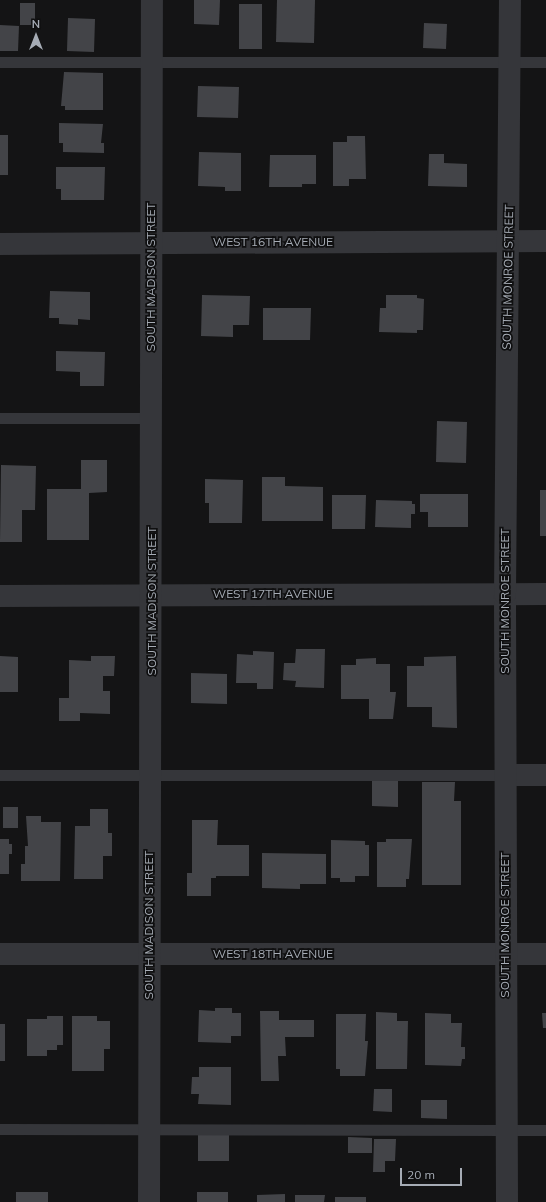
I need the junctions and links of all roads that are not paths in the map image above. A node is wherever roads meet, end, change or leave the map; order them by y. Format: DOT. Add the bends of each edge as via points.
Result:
graph roads {
  1 [pos="152,0"];
  2 [pos="510,0"];
  3 [pos="0,62"];
  4 [pos="152,62"];
  5 [pos="511,62"];
  6 [pos="546,62"];
  7 [pos="509,241"];
  8 [pos="546,241"];
  9 [pos="151,243"];
  10 [pos="0,244"];
  11 [pos="0,418"];
  12 [pos="152,418"];
  13 [pos="152,594"];
  14 [pos="505,594"];
  15 [pos="546,594"];
  16 [pos="0,596"];
  17 [pos="150,774"];
  18 [pos="0,775"];
  19 [pos="505,775"];
  20 [pos="546,775"];
  21 [pos="0,954"];
  22 [pos="149,954"];
  23 [pos="505,954"];
  24 [pos="546,954"];
  25 [pos="0,1129"];
  26 [pos="149,1129"];
  27 [pos="506,1130"];
  28 [pos="546,1130"];
  29 [pos="149,1202"];
  30 [pos="508,1202"];
  1 -- 4 [label="street, SOUTH MADISON STREET"];
  2 -- 5 [label="street, SOUTH MONROE STREET"];
  3 -- 4 [label="lane"];
  4 -- 5 [label="lane"];
  4 -- 9 [label="street, SOUTH MADISON STREET"];
  5 -- 6 [label="lane"];
  5 -- 7 [label="street, SOUTH MONROE STREET"];
  7 -- 8 [label="street, WEST 16TH AVENUE"];
  7 -- 9 [label="street, WEST 16TH AVENUE"];
  7 -- 14 [label="street, SOUTH MONROE STREET"];
  9 -- 10 [label="street, WEST 16TH AVENUE"];
  9 -- 12 [label="street, SOUTH MADISON STREET"];
  11 -- 12 [label="lane"];
  12 -- 13 [label="street, SOUTH MADISON STREET"];
  13 -- 14 [label="street, WEST 17TH AVENUE"];
  13 -- 16 [label="street, WEST 17TH AVENUE"];
  13 -- 17 [label="street, SOUTH MADISON STREET"];
  14 -- 15 [label="street, WEST 17TH AVENUE"];
  14 -- 19 [label="street, SOUTH MONROE STREET"];
  17 -- 18 [label="lane"];
  17 -- 19 [label="lane"];
  17 -- 22 [label="street, SOUTH MADISON STREET"];
  19 -- 20 [label="street"];
  19 -- 23 [label="street, SOUTH MONROE STREET"];
  21 -- 22 [label="street, WEST 18TH AVENUE"];
  22 -- 23 [label="street, WEST 18TH AVENUE"];
  22 -- 26 [label="street, SOUTH MADISON STREET"];
  23 -- 24 [label="street, WEST 18TH AVENUE"];
  23 -- 27 [label="street, SOUTH MONROE STREET"];
  25 -- 26 [label="lane"];
  26 -- 27 [label="lane"];
  26 -- 29 [label="street, SOUTH MADISON STREET"];
  27 -- 28 [label="lane"];
  27 -- 30 [label="street, SOUTH MONROE STREET"];
}
